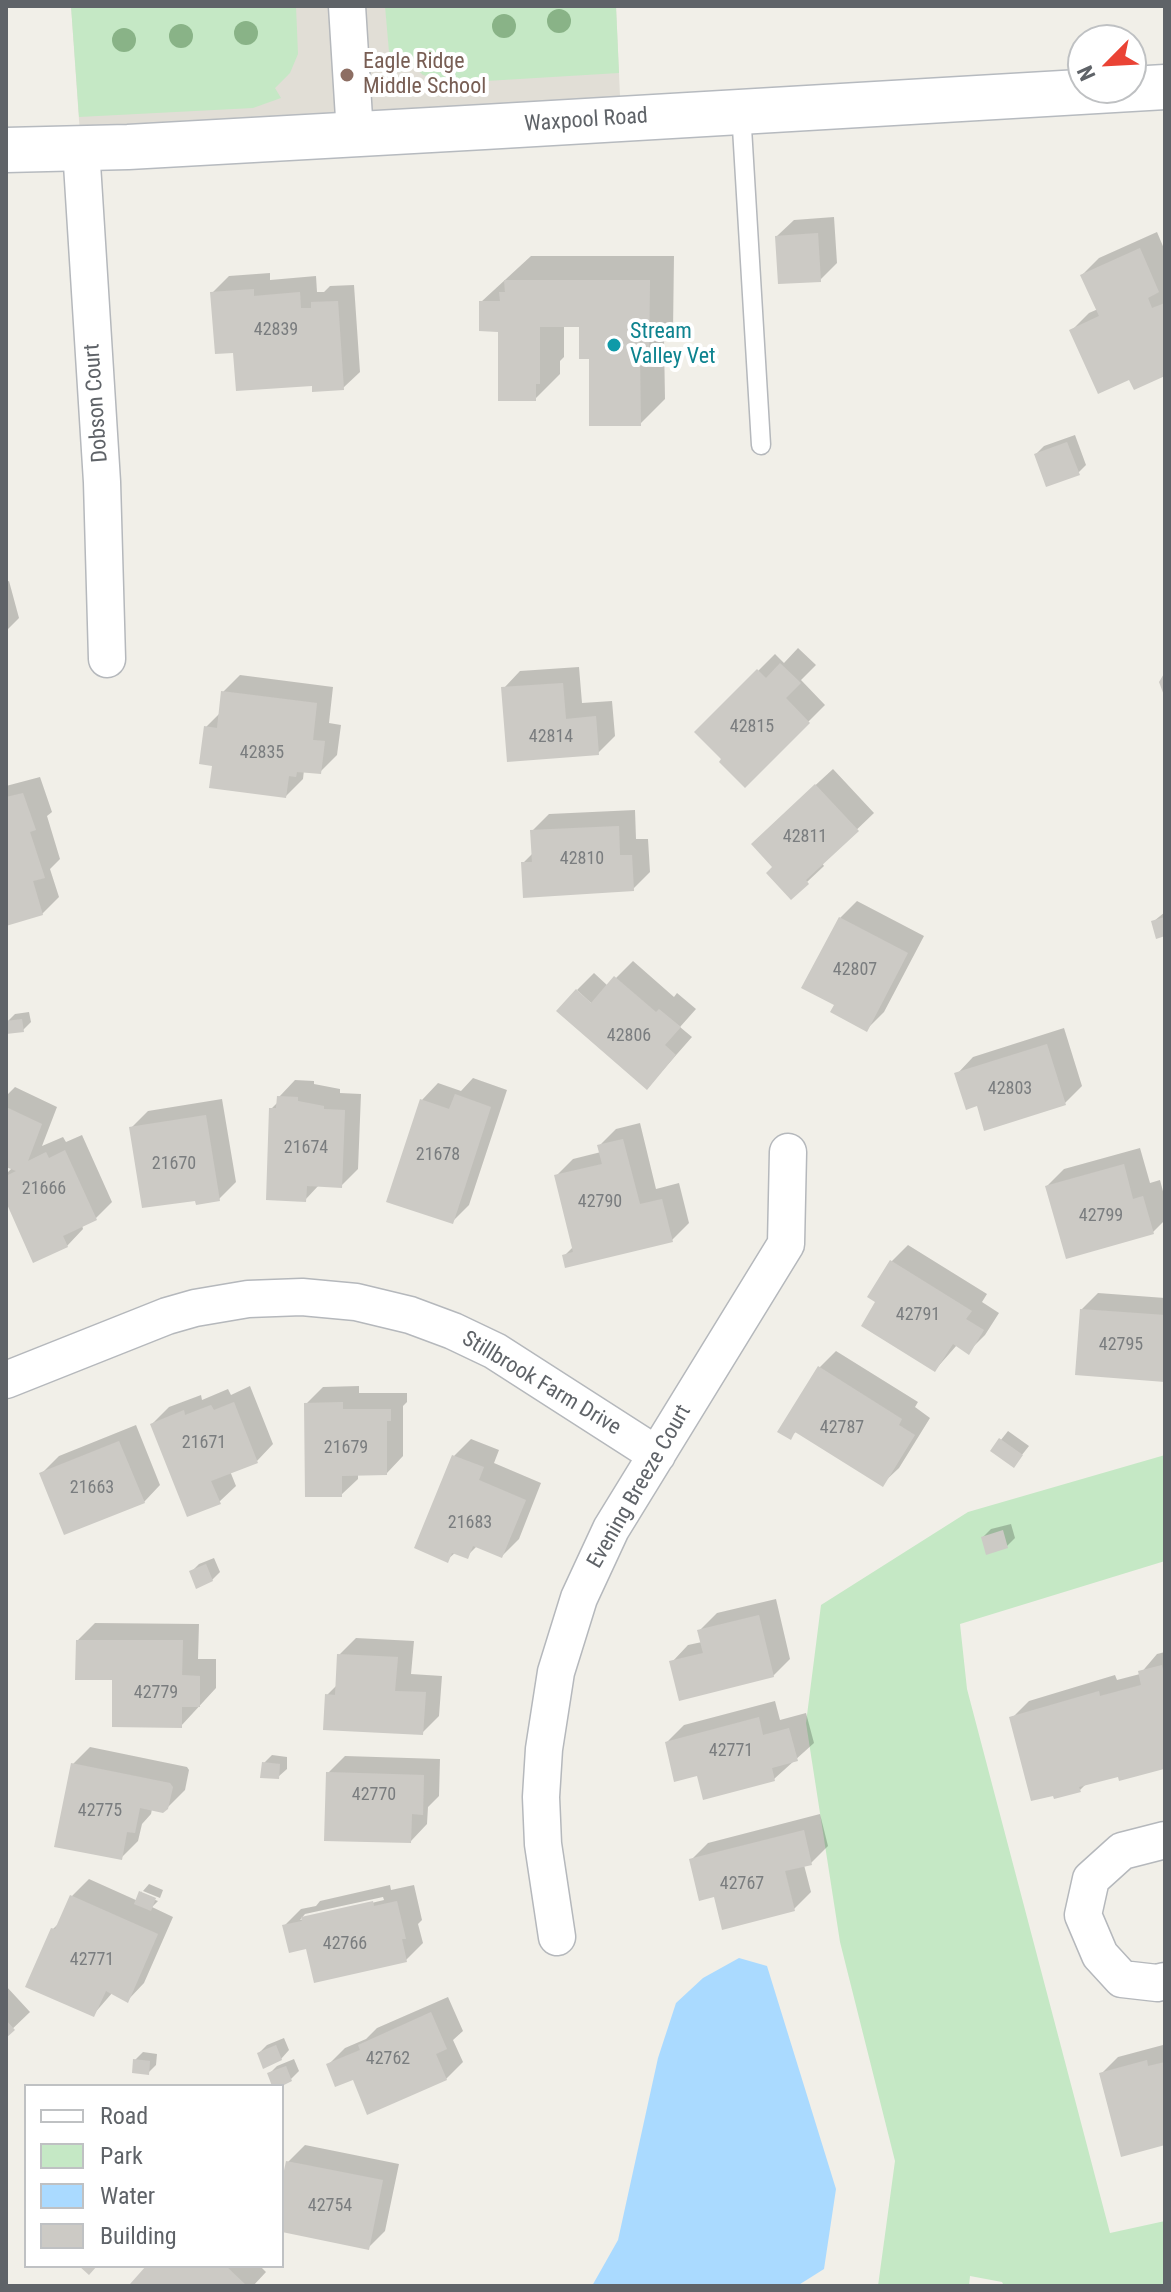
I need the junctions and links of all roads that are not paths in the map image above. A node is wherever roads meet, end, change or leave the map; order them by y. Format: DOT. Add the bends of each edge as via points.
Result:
graph roads {
  1 [pos="347,6"];
  2 [pos="1165,87"];
  3 [pos="741,111"];
  4 [pos="355,134"];
  5 [pos="81,148"];
  6 [pos="6,150"];
  7 [pos="761,445"];
  8 [pos="107,659"];
  9 [pos="788,1152"];
  10 [pos="6,1380"];
  11 [pos="657,1455"];
  12 [pos="1165,1840"];
  13 [pos="557,1937"];
  14 [pos="1165,1981"];
  1 -- 4 [label="street"];
  2 -- 3 [label="street, Waxpool Road"];
  3 -- 4 [label="street, Waxpool Road"];
  3 -- 7 [label="lane"];
  4 -- 5 [label="street, Waxpool Road"];
  5 -- 6 [label="street, Waxpool Road"];
  5 -- 8 [label="street, Dobson Court" via="102,482"];
  9 -- 11 [label="street, Evening Breeze Court" via="786,1244"];
  10 -- 11 [label="street, Stillbrook Farm Drive" via="195,1308 248,1299 356,1302 410,1315 495,1351"];
  11 -- 13 [label="street, Evening Breeze Court" via="604,1543 579,1598 556,1672 541,1797"];
  12 -- 14 [label="street" via="1122,1851 1091,1879 1083,1915 1100,1955 1122,1979"];
}
